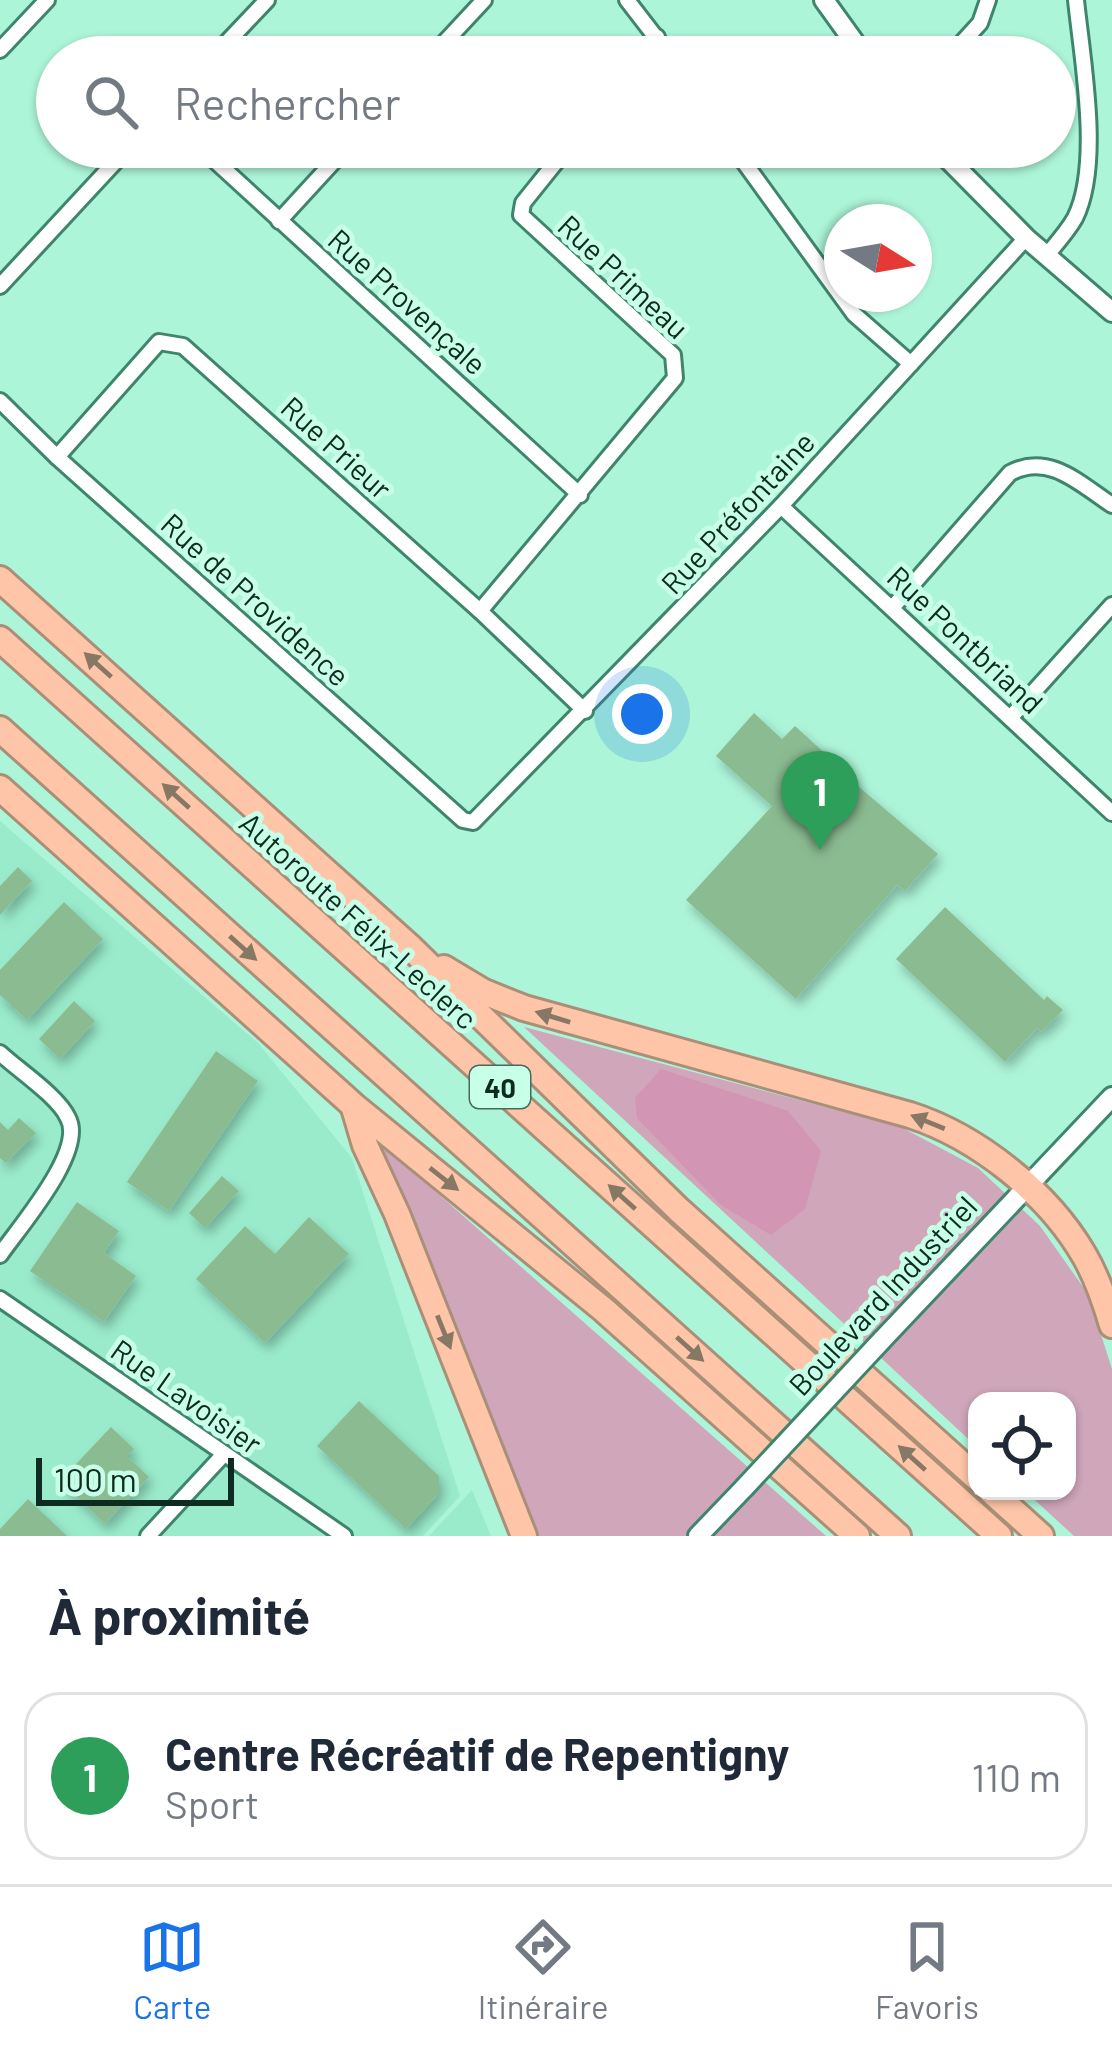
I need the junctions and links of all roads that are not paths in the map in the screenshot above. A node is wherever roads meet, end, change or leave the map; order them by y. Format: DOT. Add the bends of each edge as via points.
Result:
graph roads {
  1 [pos="47,0"];
  2 [pos="267,0"];
  3 [pos="484,0"];
  4 [pos="627,0"];
  5 [pos="824,0"];
  6 [pos="988,0"];
  7 [pos="1076,0"];
  8 [pos="233,36"];
  9 [pos="451,36"];
  10 [pos="655,36"];
  11 [pos="850,36"];
  12 [pos="968,36"];
  13 [pos="0,50"];
  14 [pos="110,168"];
  15 [pos="223,168"];
  16 [pos="327,168"];
  17 [pos="551,168"];
  18 [pos="748,168"];
  19 [pos="957,168"];
  20 [pos="279,220"];
  21 [pos="1026,238"];
  22 [pos="1046,256"];
  23 [pos="0,286"];
  24 [pos="1112,312"];
  25 [pos="911,364"];
  26 [pos="0,401"];
  27 [pos="57,457"];
  28 [pos="580,494"];
  29 [pos="1112,505"];
  30 [pos="781,506"];
  31 [pos="0,579"];
  32 [pos="1112,605"];
  33 [pos="892,607"];
  34 [pos="480,611"];
  35 [pos="0,639"];
  36 [pos="585,711"];
  37 [pos="1011,717"];
  38 [pos="0,729"];
  39 [pos="0,788"];
  40 [pos="1112,813"];
  41 [pos="482,817"];
  42 [pos="411,948"];
  43 [pos="0,1053"];
  44 [pos="1112,1097"];
  45 [pos="353,1106"];
  46 [pos="1024,1187"];
  47 [pos="0,1256"];
  48 [pos="0,1299"];
  49 [pos="1112,1325"];
  50 [pos="224,1454"];
  51 [pos="968,1470"];
  52 [pos="1001,1500"];
  53 [pos="148,1536"];
  54 [pos="344,1536"];
  55 [pos="524,1536"];
  56 [pos="698,1536"];
  57 [pos="857,1536"];
  58 [pos="898,1536"];
  59 [pos="1000,1536"];
  60 [pos="1041,1536"];
  1 -- 13 [label="street"];
  2 -- 8 [label="street"];
  3 -- 9 [label="street"];
  4 -- 10 [label="street"];
  5 -- 11 [label="street"];
  6 -- 12 [label="street"];
  7 -- 22 [label="street" via="1085,181 1075,218"];
  14 -- 23 [label="street"];
  15 -- 20 [label="street, Rue Provençale"];
  16 -- 20 [label="street"];
  17 -- 28 [label="street, Rue Primeau" via="521,215 676,364 667,392"];
  18 -- 25 [label="street" via="854,314"];
  19 -- 21 [label="street"];
  20 -- 28 [label="street, Rue Provençale"];
  21 -- 22 [label="street"];
  21 -- 25 [label="street, Rue Préfontaine"];
  22 -- 24 [label="street"];
  25 -- 30 [label="street, Rue Préfontaine"];
  26 -- 27 [label="street, Rue de Providence"];
  27 -- 34 [label="street, Rue Prieur" via="159,343 175,343"];
  27 -- 41 [label="street, Rue de Providence" via="464,820"];
  28 -- 34 [label="street, Rue Primeau"];
  29 -- 33 [label="street" via="1054,467 1021,466"];
  30 -- 33 [label="street, Rue Pontbriand"];
  30 -- 36 [label="street, Rue Préfontaine"];
  42 -- 31 [label="highway, one-way"];
  32 -- 37 [label="street"];
  33 -- 37 [label="street, Rue Pontbriand"];
  34 -- 36 [label="street, Rue Prieur"];
  59 -- 35 [label="highway, Autoroute Félix-Leclerc / 40, one-way"];
  36 -- 41 [label="street, Rue Préfontaine"];
  37 -- 40 [label="street, Rue Pontbriand"];
  38 -- 58 [label="highway, 40, one-way"];
  39 -- 45 [label="highway"];
  46 -- 42 [label="highway, one-way" via="975,1145 933,1123 524,1008"];
  42 -- 51 [label="highway" via="679,1210"];
  43 -- 47 [label="street" via="62,1109 73,1130 68,1157"];
  44 -- 46 [label="street, Boulevard Industriel"];
  45 -- 55 [label="highway, one-way"];
  45 -- 57 [label="highway, one-way" via="589,1298"];
  46 -- 49 [label="highway" via="1075,1240"];
  46 -- 56 [label="street, Boulevard Industriel, bridge"];
  48 -- 50 [label="street, Rue Lavoisier"];
  50 -- 53 [label="street"];
  50 -- 54 [label="street, Rue Lavoisier"];
  52 -- 60 [label="highway"];
}
